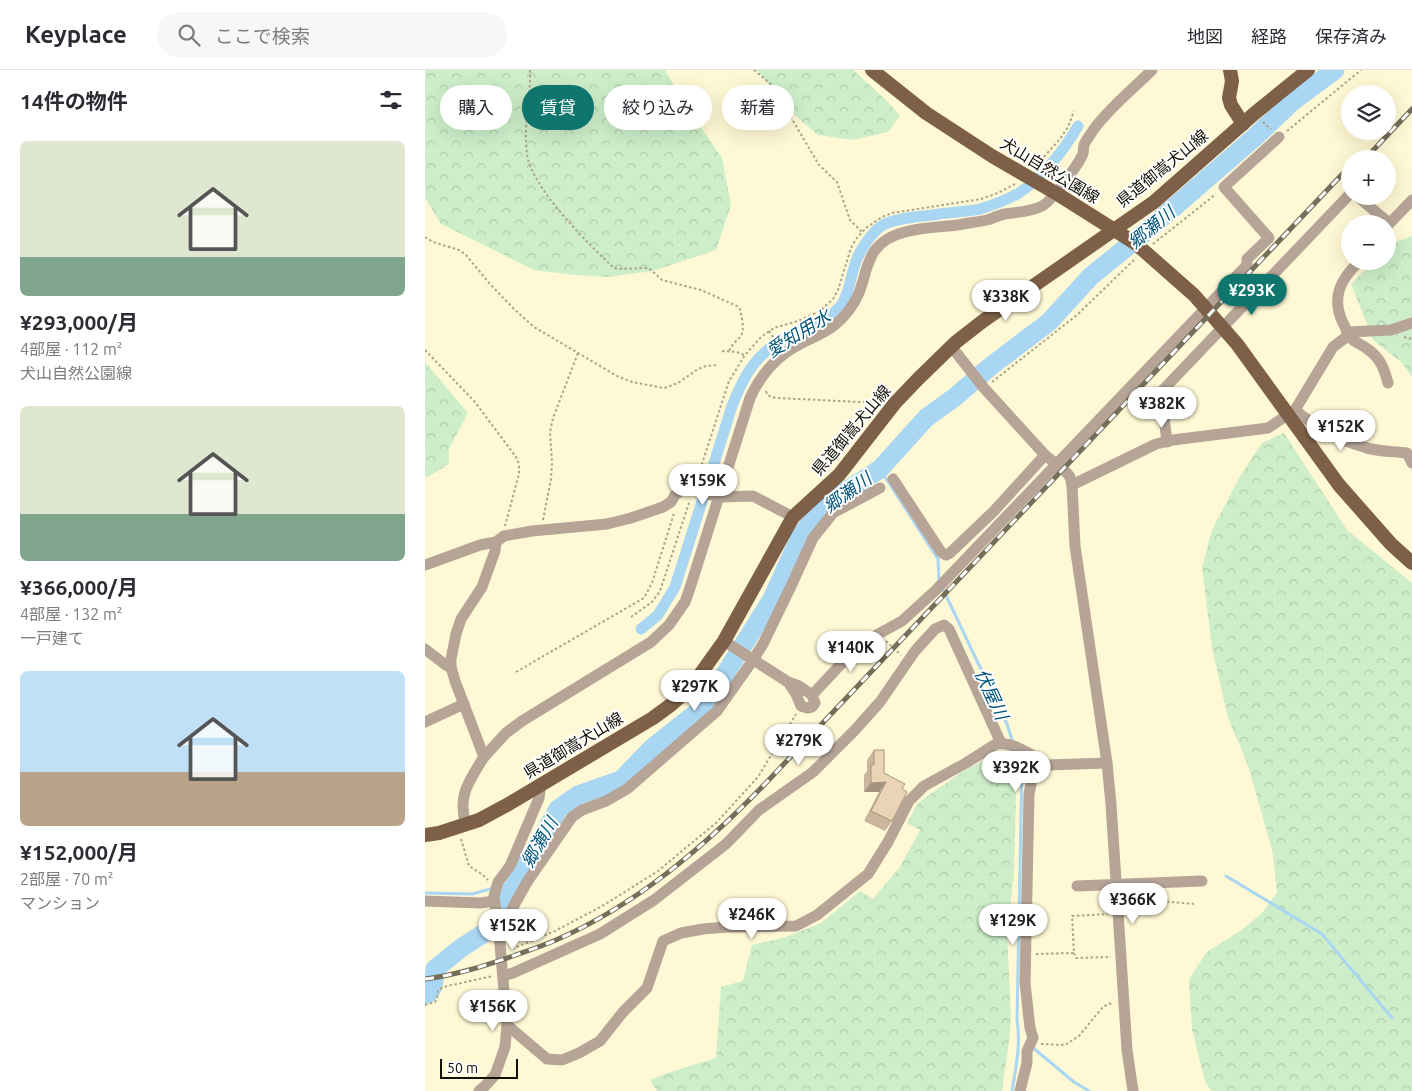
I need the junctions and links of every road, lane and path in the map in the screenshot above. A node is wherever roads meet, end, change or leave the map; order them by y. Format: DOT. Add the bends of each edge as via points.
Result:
graph roads {
  1 [pos="530,70"];
  2 [pos="754,70"];
  3 [pos="872,70"];
  4 [pos="1152,70"];
  5 [pos="1231,70"];
  6 [pos="1308,70"];
  7 [pos="1361,70"];
  8 [pos="1243,124"];
  9 [pos="1279,137"];
  10 [pos="1224,187"];
  11 [pos="1412,200"];
  12 [pos="1341,203"];
  13 [pos="1367,205"];
  14 [pos="1377,215"];
  15 [pos="1396,217"];
  16 [pos="862,232"];
  17 [pos="425,237"];
  18 [pos="1149,248"];
  19 [pos="1141,254"];
  20 [pos="1350,270"];
  21 [pos="1412,323"];
  22 [pos="769,331"];
  23 [pos="1348,332"];
  24 [pos="951,346"];
  25 [pos="425,350"];
  26 [pos="722,351"];
  27 [pos="729,351"];
  28 [pos="579,353"];
  29 [pos="784,354"];
  30 [pos="745,355"];
  31 [pos="718,365"];
  32 [pos="1388,383"];
  33 [pos="768,386"];
  34 [pos="984,388"];
  35 [pos="895,403"];
  36 [pos="1295,410"];
  37 [pos="1167,442"];
  38 [pos="1045,455"];
  39 [pos="1412,463"];
  40 [pos="1055,464"];
  41 [pos="893,479"];
  42 [pos="1072,485"];
  43 [pos="880,488"];
  44 [pos="719,497"];
  45 [pos="667,504"];
  46 [pos="793,517"];
  47 [pos="541,530"];
  48 [pos="500,539"];
  49 [pos="1412,563"];
  50 [pos="425,565"];
  51 [pos="879,634"];
  52 [pos="728,643"];
  53 [pos="425,649"];
  54 [pos="753,660"];
  55 [pos="908,662"];
  56 [pos="451,667"];
  57 [pos="516,672"];
  58 [pos="788,682"];
  59 [pos="812,695"];
  60 [pos="463,704"];
  61 [pos="801,706"];
  62 [pos="425,722"];
  63 [pos="1001,743"];
  64 [pos="484,757"];
  65 [pos="1107,763"];
  66 [pos="1047,765"];
  67 [pos="541,784"];
  68 [pos="462,826"];
  69 [pos="425,835"];
  70 [pos="1202,881"];
  71 [pos="498,882"];
  72 [pos="1116,884"];
  73 [pos="1077,886"];
  74 [pos="1117,897"];
  75 [pos="494,898"];
  76 [pos="425,901"];
  77 [pos="1194,904"];
  78 [pos="1109,914"];
  79 [pos="499,931"];
  80 [pos="500,952"];
  81 [pos="1074,953"];
  82 [pos="1026,954"];
  83 [pos="1116,961"];
  84 [pos="503,974"];
  85 [pos="1124,1001"];
  86 [pos="425,1005"];
  87 [pos="507,1025"];
  88 [pos="1033,1038"];
  89 [pos="479,1091"];
  90 [pos="1020,1091"];
  91 [pos="1133,1091"];
  1 -- 27 [label="path" via="526,153 530,169 542,187 574,227 615,268 650,269 662,280 701,290 739,308 744,330"];
  2 -- 16 [label="path" via="773,85 819,165 837,182 851,220"];
  3 -- 49 [label="main road, 犬山自然公園線" via="926,113 1135,243 1194,295 1237,344 1339,485"];
  4 -- 29 [label="street" via="1094,129 1083,155 1043,206 988,220 905,231 891,237 876,248 867,264 860,291 841,320"];
  5 -- 8 [label="main road" via="1229,98"];
  6 -- 8 [label="main road, 県道御嵩犬山線"];
  7 -- 9 [label="path"];
  8 -- 24 [label="main road, 県道御嵩犬山線" via="1154,202"];
  9 -- 10 [label="street"];
  10 -- 18 [label="path"];
  10 -- 40 [label="street" via="1269,238 1247,259 1247,265"];
  11 -- 15 [label="street"];
  12 -- 37 [label="street" via="1161,392"];
  13 -- 14 [label="street"];
  17 -- 28 [label="path" via="466,255 514,310 534,327"];
  19 -- 34 [label="path" via="1077,315"];
  20 -- 23 [label="street" via="1337,298 1339,314"];
  21 -- 23 [label="street" via="1391,330"];
  22 -- 29 [label="path"];
  23 -- 32 [label="street" via="1352,339 1380,359"];
  23 -- 36 [label="street" via="1333,347"];
  24 -- 34 [label="street"];
  24 -- 35 [label="main road, 県道御嵩犬山線"];
  25 -- 48 [label="path" via="475,402 519,464"];
  26 -- 27 [label="path"];
  27 -- 30 [label="path"];
  28 -- 31 [label="path" via="617,376 657,388 672,386 698,369"];
  28 -- 47 [label="path" via="553,418 550,432 551,479"];
  29 -- 44 [label="street" via="767,369 750,398"];
  33 -- 35 [label="path" via="766,391 770,397"];
  34 -- 38 [label="street"];
  35 -- 46 [label="main road, 県道御嵩犬山線" via="839,475"];
  36 -- 37 [label="street" via="1268,428"];
  36 -- 39 [label="street" via="1324,431 1365,448 1407,453"];
  37 -- 42 [label="street" via="1156,444"];
  38 -- 40 [label="street"];
  38 -- 41 [label="street" via="946,555"];
  40 -- 42 [label="street" via="1066,472"];
  40 -- 51 [label="street" via="936,590 902,621"];
  42 -- 65 [label="street" via="1075,546"];
  43 -- 54 [label="street" via="833,513 813,538"];
  44 -- 45 [label="street" via="684,489"];
  44 -- 46 [label="street" via="753,496"];
  44 -- 64 [label="street" via="685,602 669,625 651,642 506,733"];
  45 -- 47 [label="street" via="607,524"];
  45 -- 57 [label="path" via="675,510 652,583 644,598"];
  46 -- 52 [label="main road, 県道御嵩犬山線"];
  47 -- 48 [label="street"];
  48 -- 50 [label="street"];
  48 -- 56 [label="street" via="482,587 461,619"];
  51 -- 55 [label="path"];
  51 -- 59 [label="street" via="860,644"];
  52 -- 54 [label="street"];
  52 -- 67 [label="main road, 県道御嵩犬山線" via="672,704"];
  53 -- 56 [label="street"];
  54 -- 58 [label="street"];
  54 -- 79 [label="street" via="717,711 637,781 617,796 572,817 527,882"];
  55 -- 63 [label="street" via="935,629 943,625 949,629"];
  55 -- 84 [label="street" via="880,702 813,772 759,810 726,844 654,900 600,934 513,973"];
  56 -- 60 [label="street"];
  58 -- 59 [label="street"];
  58 -- 61 [label="street"];
  59 -- 61 [label="street" via="815,703 807,708"];
  60 -- 62 [label="street"];
  60 -- 64 [label="street"];
  61 -- 80 [label="path" via="759,777 716,823 689,846 604,905 555,931"];
  63 -- 66 [label="street" via="1025,750"];
  63 -- 87 [label="street" via="924,786 909,801 868,874 817,915 796,926 703,928 663,941 647,988 600,1041 579,1053 562,1060 547,1059"];
  64 -- 68 [label="street" via="466,786 462,800"];
  65 -- 66 [label="street"];
  65 -- 72 [label="street"];
  66 -- 82 [label="street" via="1033,775 1029,794"];
  67 -- 68 [label="main road, 県道御嵩犬山線" via="479,820"];
  67 -- 71 [label="street" via="539,798 510,866"];
  68 -- 69 [label="main road, 県道御嵩犬山線"];
  68 -- 71 [label="path" via="469,866 487,879"];
  70 -- 72 [label="street"];
  71 -- 75 [label="street"];
  72 -- 73 [label="street"];
  72 -- 74 [label="street"];
  74 -- 77 [label="path"];
  74 -- 85 [label="street"];
  75 -- 76 [label="street" via="481,903"];
  75 -- 79 [label="street"];
  78 -- 81 [label="path" via="1072,916"];
  79 -- 80 [label="street"];
  80 -- 84 [label="street"];
  81 -- 82 [label="path"];
  81 -- 83 [label="path" via="1076,958 1112,957"];
  82 -- 88 [label="street" via="1025,984"];
  84 -- 86 [label="path" via="443,987 438,991 435,1002"];
  84 -- 87 [label="street"];
  85 -- 88 [label="path" via="1102,1008 1079,1036 1065,1045 1042,1045"];
  85 -- 91 [label="street"];
  87 -- 89 [label="street" via="505,1047 495,1075"];
  88 -- 90 [label="street" via="1027,1051"];
}
